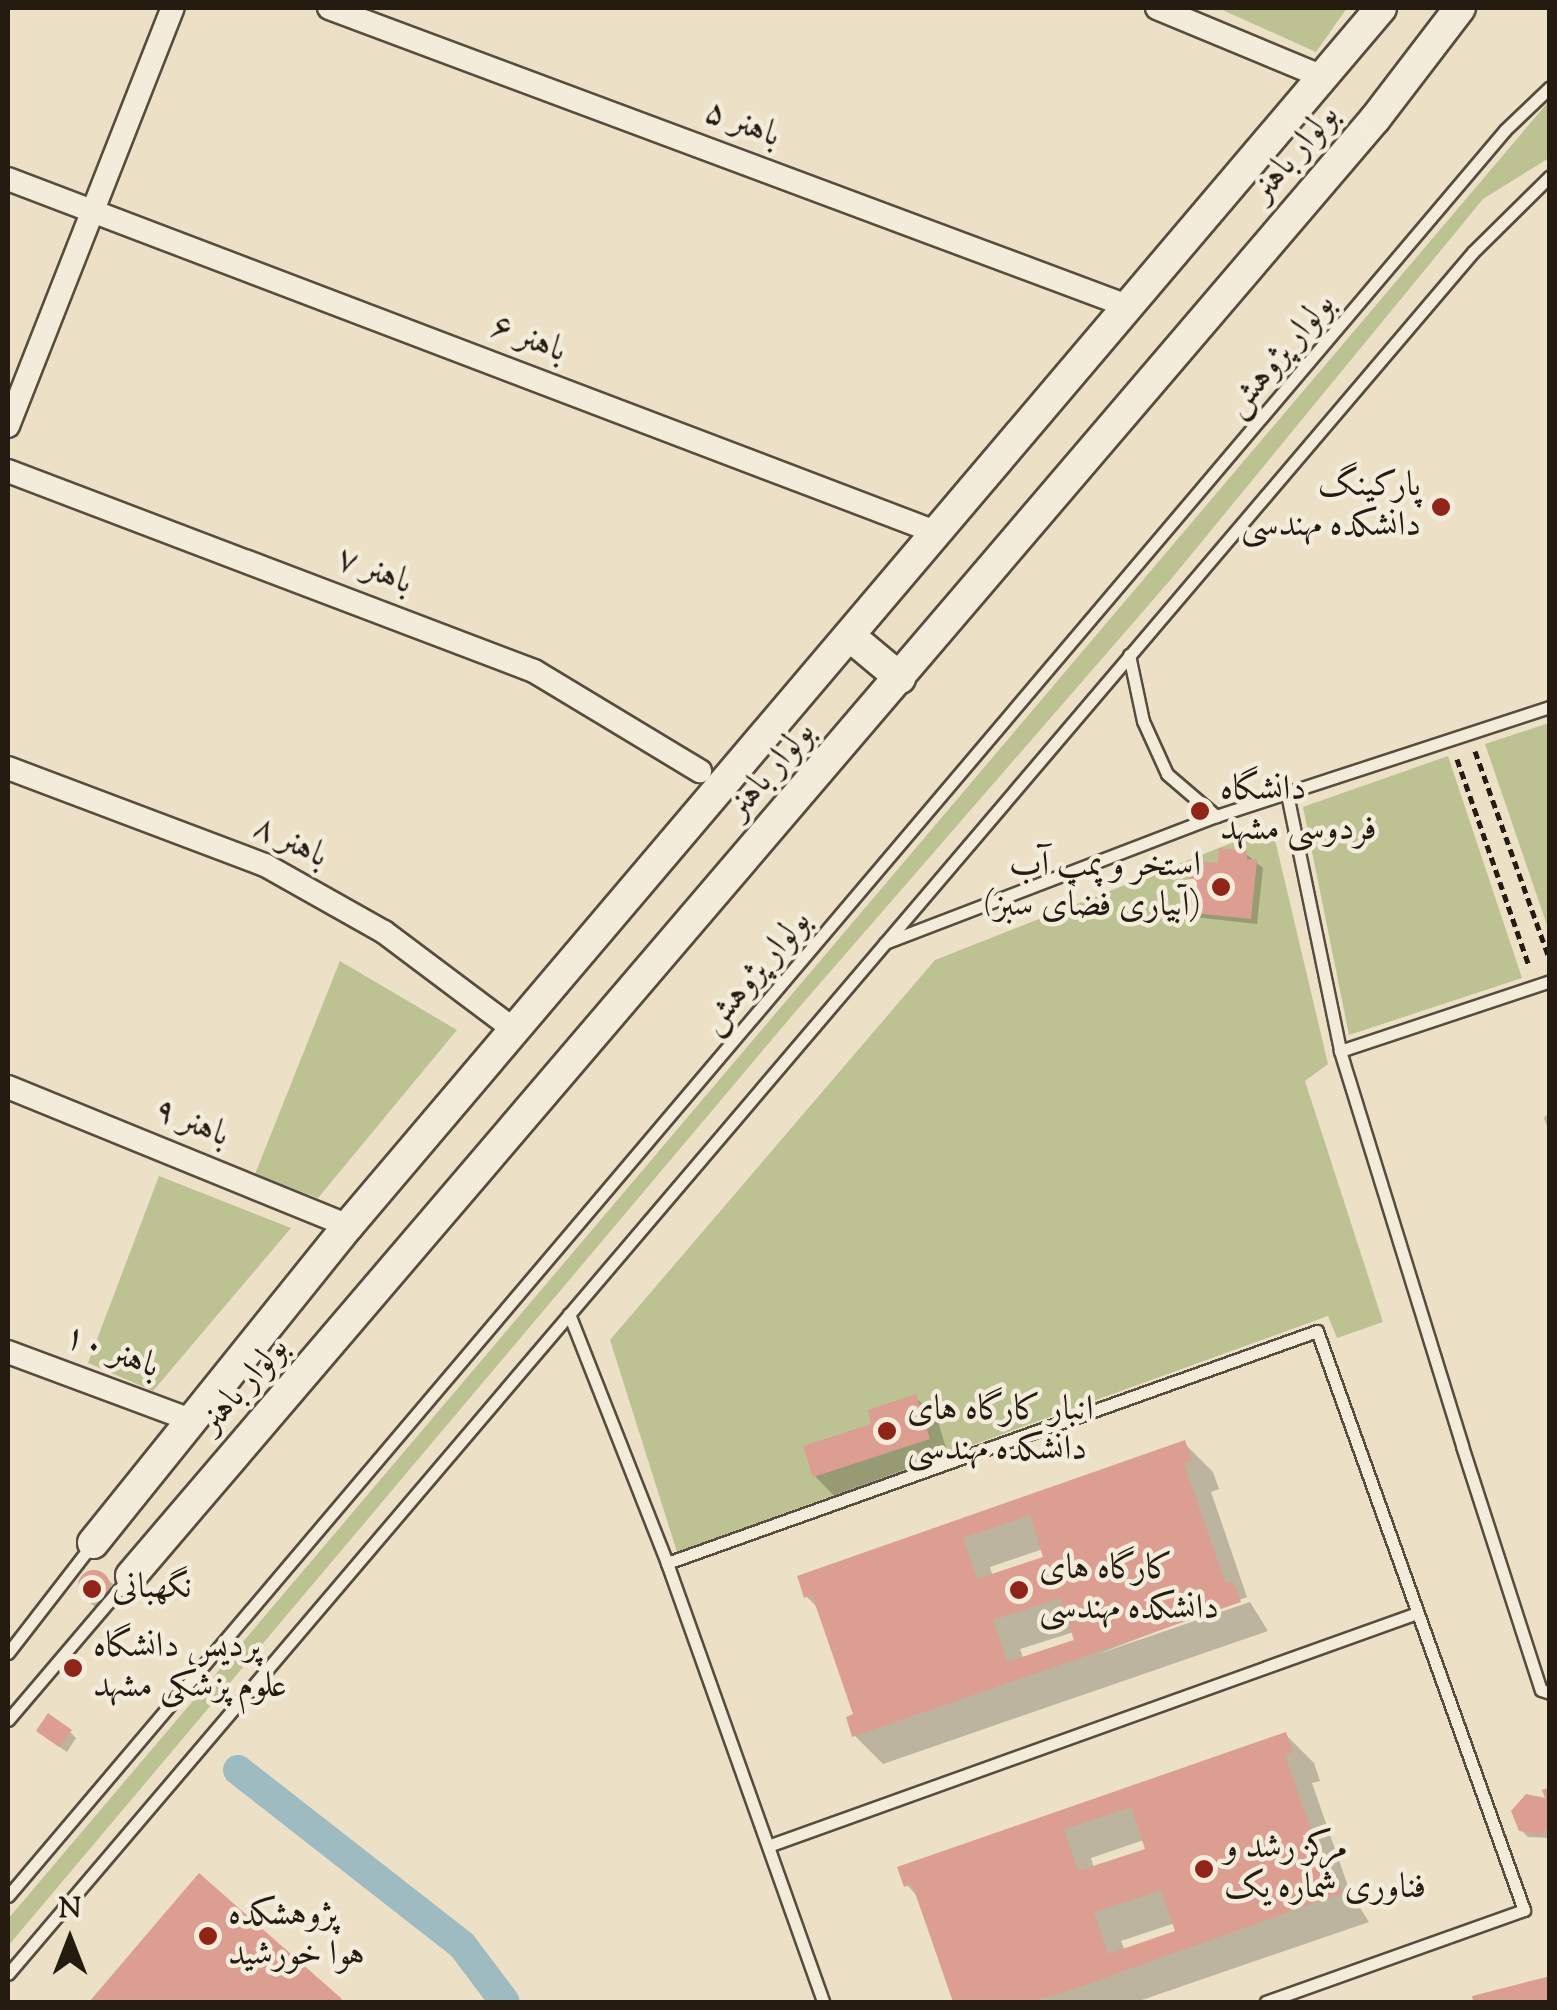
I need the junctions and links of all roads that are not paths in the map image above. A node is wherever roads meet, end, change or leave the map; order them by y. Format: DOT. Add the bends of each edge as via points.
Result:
graph roads {
  1 [pos="173,8"];
  2 [pos="329,8"];
  3 [pos="1157,8"];
  4 [pos="1381,8"];
  5 [pos="1460,8"];
  6 [pos="1325,78"];
  7 [pos="1550,87"];
  8 [pos="1550,176"];
  9 [pos="8,179"];
  10 [pos="92,212"];
  11 [pos="1130,307"];
  12 [pos="8,426"];
  13 [pos="8,471"];
  14 [pos="938,533"];
  15 [pos="850,637"];
  16 [pos="1129,655"];
  17 [pos="900,678"];
  18 [pos="1550,707"];
  19 [pos="8,768"];
  20 [pos="700,771"];
  21 [pos="1287,794"];
  22 [pos="1216,816"];
  23 [pos="884,944"];
  24 [pos="1550,981"];
  25 [pos="516,1031"];
  26 [pos="1340,1051"];
  27 [pos="8,1086"];
  28 [pos="348,1226"];
  29 [pos="569,1314"];
  30 [pos="8,1352"];
  31 [pos="190,1420"];
  32 [pos="100,1531"];
  33 [pos="667,1563"];
  34 [pos="141,1564"];
  35 [pos="1417,1613"];
  36 [pos="8,1653"];
  37 [pos="1550,1693"];
  38 [pos="8,1720"];
  39 [pos="768,1846"];
  40 [pos="8,1896"];
  41 [pos="8,1974"];
  42 [pos="824,2002"];
  43 [pos="1266,2002"];
  1 -- 10 [label="street"];
  2 -- 11 [label="street, باهنر ۵"];
  3 -- 6 [label="street"];
  4 -- 6 [label="street, بولوار باهنر"];
  5 -- 17 [label="street, بولوار باهنر" via="1375,119"];
  6 -- 11 [label="street, بولوار باهنر"];
  7 -- 40 [label="lane, بولوار پژوهش" via="1505,130"];
  8 -- 16 [label="lane" via="1473,252"];
  9 -- 10 [label="street, باهنر ۶"];
  10 -- 12 [label="street"];
  10 -- 14 [label="street, باهنر ۶"];
  11 -- 14 [label="street, بولوار باهنر"];
  13 -- 20 [label="street, باهنر ۷" via="534,670"];
  14 -- 15 [label="street, بولوار باهنر"];
  15 -- 17 [label="street"];
  15 -- 25 [label="street, بولوار باهنر"];
  16 -- 22 [label="lane" via="1143,721 1167,774"];
  16 -- 23 [label="lane"];
  17 -- 34 [label="street, بولوار باهنر"];
  18 -- 21 [label="lane"];
  19 -- 25 [label="street, باهنر ۸" via="265,866 384,932"];
  21 -- 22 [label="lane"];
  21 -- 26 [label="lane"];
  22 -- 23 [label="lane"];
  23 -- 29 [label="lane"];
  24 -- 26 [label="lane"];
  25 -- 28 [label="street, بولوار باهنر"];
  26 -- 37 [label="lane" via="1468,1464 1542,1690"];
  27 -- 28 [label="street, باهنر ۹"];
  28 -- 31 [label="street, بولوار باهنر"];
  29 -- 33 [label="lane"];
  29 -- 41 [label="lane"];
  30 -- 31 [label="street, باهنر ۱۰"];
  31 -- 32 [label="street, بولوار باهنر"];
  32 -- 34 [label="street"];
  32 -- 36 [label="lane"];
  33 -- 35 [label="lane" via="1316,1331"];
  33 -- 39 [label="lane"];
  34 -- 38 [label="lane"];
  35 -- 39 [label="lane"];
  35 -- 43 [label="lane" via="1524,1910"];
  39 -- 42 [label="lane"];
}
